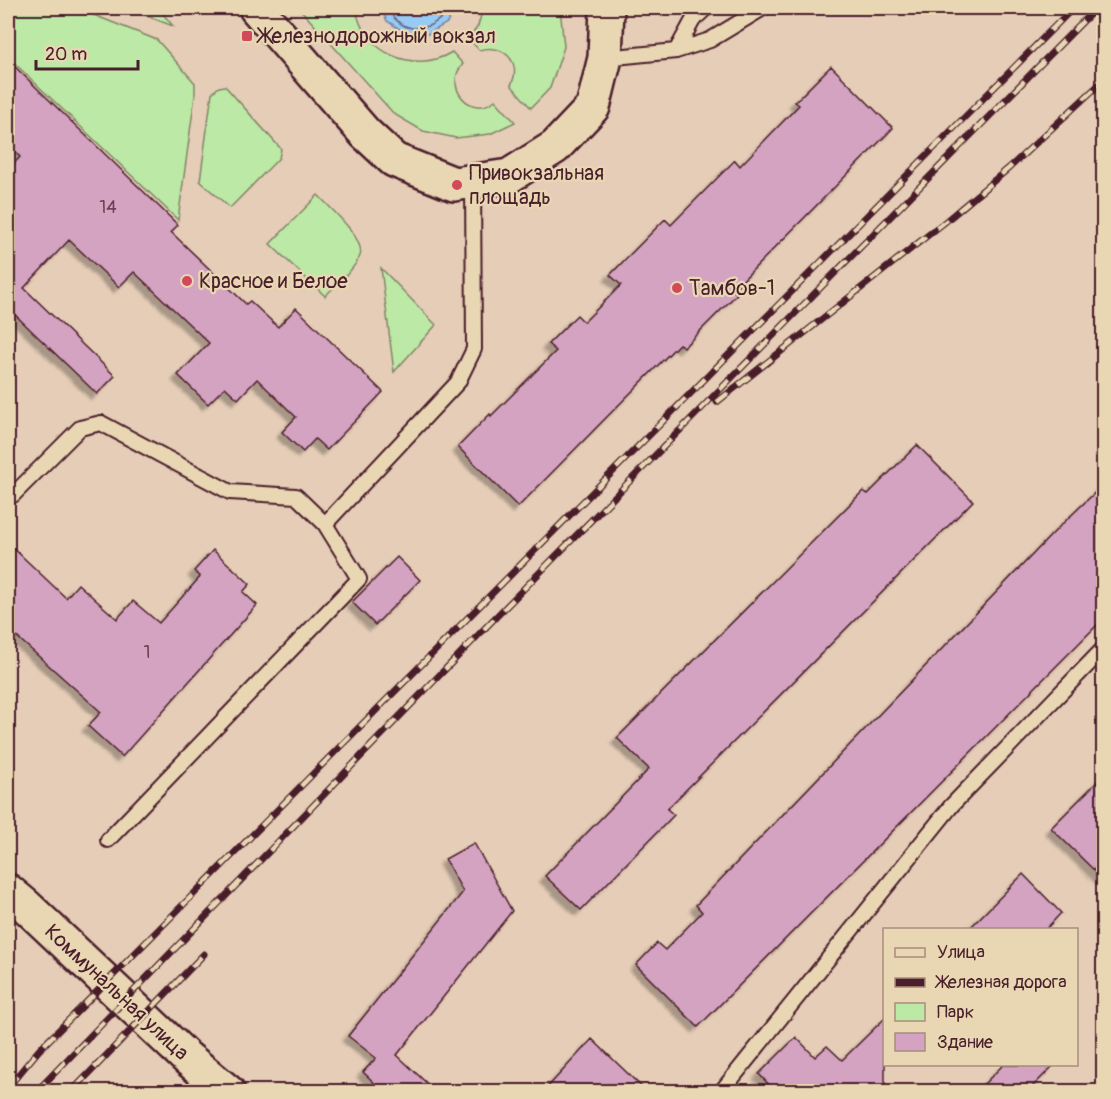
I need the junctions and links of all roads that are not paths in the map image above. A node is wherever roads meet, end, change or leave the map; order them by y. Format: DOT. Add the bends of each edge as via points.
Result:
graph roads {
  1 [pos="256,8"];
  2 [pos="607,8"];
  3 [pos="706,8"];
  4 [pos="763,8"];
  5 [pos="676,51"];
  6 [pos="605,58"];
  7 [pos="473,182"];
  8 [pos="13,495"];
  9 [pos="326,524"];
  10 [pos="1104,648"];
  11 [pos="108,840"];
  12 [pos="8,891"];
  13 [pos="228,1092"];
  14 [pos="721,1092"];
  1 -- 7 [label="street" via="365,133 394,160 454,184"];
  2 -- 6 [label="street"];
  3 -- 5 [label="lane" via="693,20"];
  4 -- 5 [label="lane" via="710,40"];
  5 -- 6 [label="lane"];
  6 -- 7 [label="street" via="592,107 555,147 508,176"];
  7 -- 9 [label="lane" via="474,349 458,382"];
  8 -- 9 [label="lane" via="80,428 101,423 230,492 296,496"];
  9 -- 11 [label="lane" via="359,579"];
  10 -- 14 [label="lane" via="952,805"];
  12 -- 13 [label="street, Коммунальная улица"];
}
